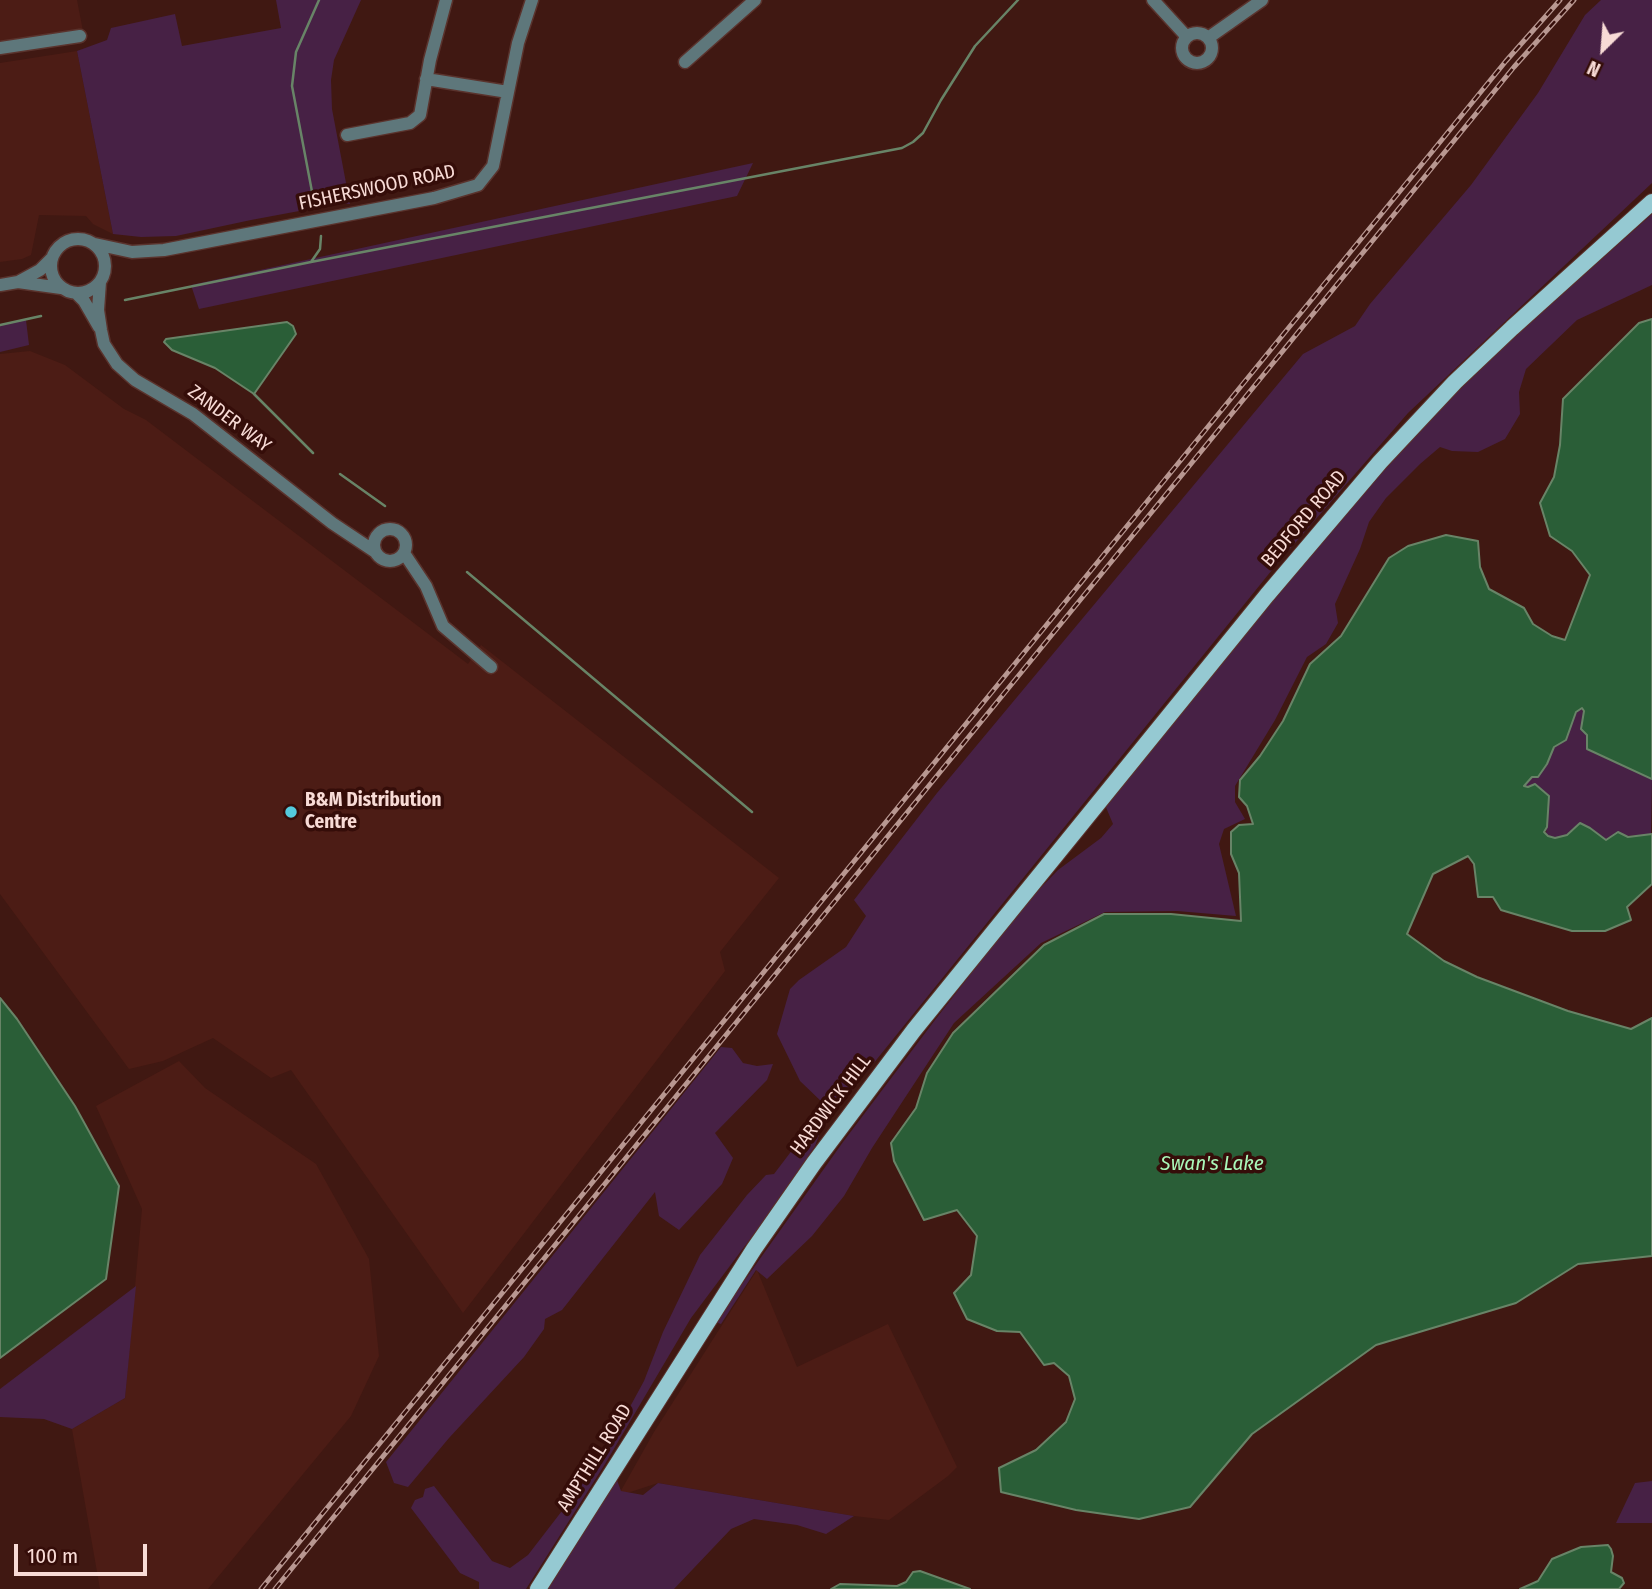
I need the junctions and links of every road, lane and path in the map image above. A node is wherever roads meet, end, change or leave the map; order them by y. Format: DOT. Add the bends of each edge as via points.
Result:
graph roads {
  1 [pos="446,0"];
  2 [pos="532,0"];
  3 [pos="755,0"];
  4 [pos="1153,0"];
  5 [pos="1262,0"];
  6 [pos="80,36"];
  7 [pos="1187,37"];
  8 [pos="1208,38"];
  9 [pos="0,48"];
  10 [pos="685,62"];
  11 [pos="426,79"];
  12 [pos="508,92"];
  13 [pos="347,135"];
  14 [pos="1652,202"];
  15 [pos="95,244"];
  16 [pos="132,252"];
  17 [pos="51,259"];
  18 [pos="103,276"];
  19 [pos="18,282"];
  20 [pos="0,285"];
  21 [pos="61,288"];
  22 [pos="77,294"];
  23 [pos="101,330"];
  24 [pos="346,531"];
  25 [pos="379,531"];
  26 [pos="374,551"];
  27 [pos="404,552"];
  28 [pos="391,562"];
  29 [pos="419,576"];
  30 [pos="491,667"];
  31 [pos="1022,896"];
  32 [pos="689,1349"];
  33 [pos="538,1589"];
  1 -- 11 [label="street"];
  2 -- 12 [label="street, FISHERSWOOD ROAD"];
  3 -- 10 [label="street"];
  4 -- 7 [label="street"];
  5 -- 8 [label="street"];
  6 -- 9 [label="street"];
  7 -- 8 [label="street" via="1196,33"];
  7 -- 8 [label="street" via="1183,54 1196,63 1211,54"];
  11 -- 12 [label="street"];
  11 -- 13 [label="street" via="420,114 410,123"];
  12 -- 16 [label="street, FISHERSWOOD ROAD" via="493,166 478,186 255,233"];
  14 -- 31 [label="main road, BEDFORD ROAD" via="1455,382 1380,462"];
  15 -- 16 [label="street"];
  15 -- 17 [label="street" via="66,241"];
  15 -- 18 [label="street" via="103,256"];
  16 -- 18 [label="street" via="113,262"];
  17 -- 19 [label="street"];
  17 -- 21 [label="street" via="52,275"];
  18 -- 22 [label="street" via="92,290"];
  18 -- 23 [label="street, ZANDER WAY" via="98,310"];
  19 -- 20 [label="street"];
  19 -- 21 [label="street"];
  21 -- 22 [label="street"];
  22 -- 23 [label="street, ZANDER WAY"];
  23 -- 24 [label="street, ZANDER WAY" via="104,344 135,380 193,414"];
  24 -- 25 [label="street"];
  24 -- 26 [label="street, ZANDER WAY"];
  25 -- 26 [label="street"];
  25 -- 27 [label="street" via="390,528 400,533 406,542"];
  26 -- 28 [label="street"];
  27 -- 28 [label="street"];
  27 -- 29 [label="street"];
  28 -- 29 [label="street"];
  29 -- 30 [label="street" via="443,626"];
  31 -- 32 [label="main road, HARDWICK HILL" via="835,1134"];
  32 -- 33 [label="main road, AMPTHILL ROAD"];
}
